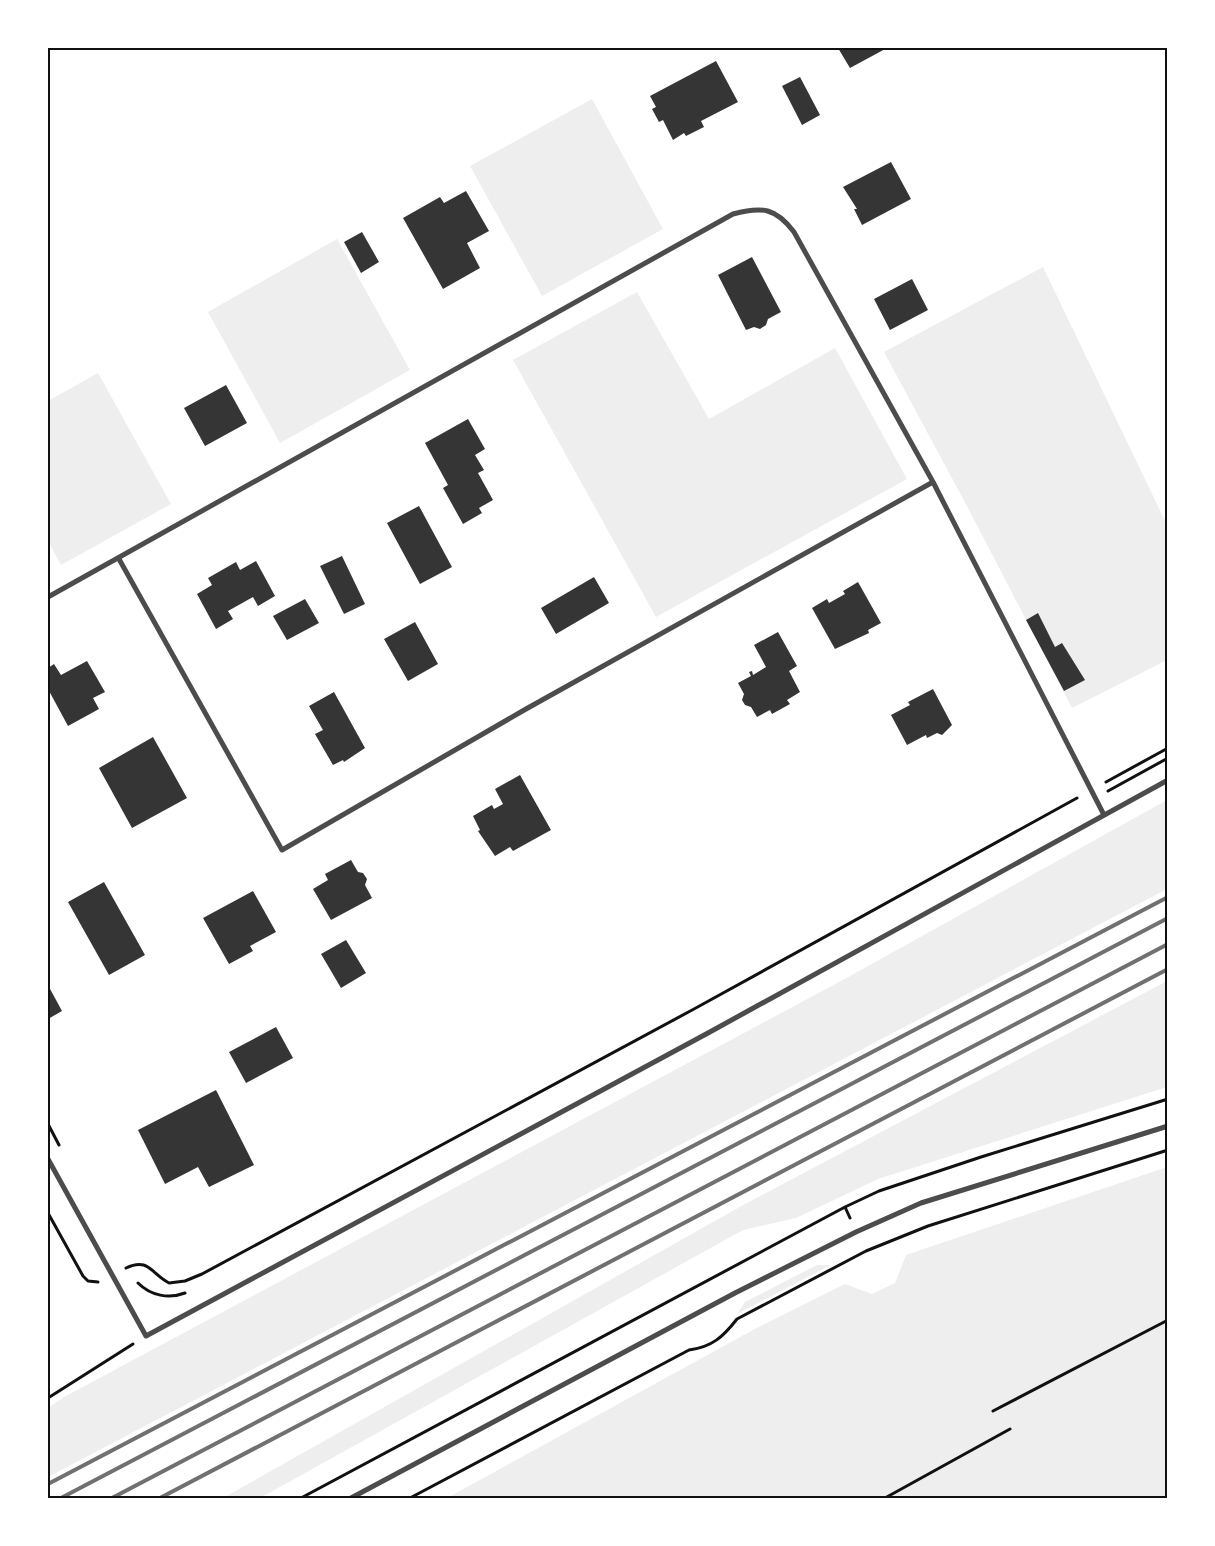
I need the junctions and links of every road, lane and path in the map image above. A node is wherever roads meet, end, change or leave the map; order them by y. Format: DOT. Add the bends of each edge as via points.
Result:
graph roads {
  1 [pos="932,482"];
  2 [pos="119,559"];
  3 [pos="48,598"];
  4 [pos="1168,748"];
  5 [pos="1168,758"];
  6 [pos="1168,780"];
  7 [pos="1091,790"];
  8 [pos="1096,798"];
  9 [pos="1104,815"];
  10 [pos="48,1124"];
  11 [pos="1168,1126"];
  12 [pos="60,1147"];
  13 [pos="1168,1150"];
  14 [pos="48,1159"];
  15 [pos="48,1213"];
  16 [pos="124,1260"];
  17 [pos="128,1267"];
  18 [pos="112,1275"];
  19 [pos="132,1275"];
  20 [pos="136,1282"];
  21 [pos="189,1292"];
  22 [pos="1168,1320"];
  23 [pos="146,1336"];
  24 [pos="48,1398"];
  25 [pos="993,1411"];
  26 [pos="1010,1429"];
  27 [pos="350,1498"];
  28 [pos="410,1498"];
  29 [pos="885,1498"];
  1 -- 2 [label="street" via="794,232 783,218 767,210 750,209 733,214 696,234"];
  1 -- 2 [label="street" via="282,850"];
  1 -- 7 [label="street"];
  2 -- 3 [label="street"];
  4 -- 7 [label="path"];
  5 -- 8 [label="path"];
  6 -- 9 [label="street"];
  7 -- 8 [label="street"];
  7 -- 17 [label="path" via="686,1014 202,1274 170,1283 142,1264"];
  8 -- 9 [label="street"];
  9 -- 23 [label="street"];
  10 -- 12 [label="path"];
  11 -- 27 [label="street" via="921,1203 856,1232"];
  13 -- 28 [label="path" via="928,1226 866,1251 737,1319 722,1338 710,1345 689,1350"];
  14 -- 18 [label="street"];
  15 -- 18 [label="path" via="83,1276 94,1282"];
  16 -- 17 [label="path"];
  17 -- 18 [label="path"];
  17 -- 19 [label="path"];
  18 -- 23 [label="street"];
  20 -- 21 [label="path" via="160,1295 171,1297"];
  22 -- 25 [label="path"];
  23 -- 24 [label="path"];
  26 -- 29 [label="path"];
}
